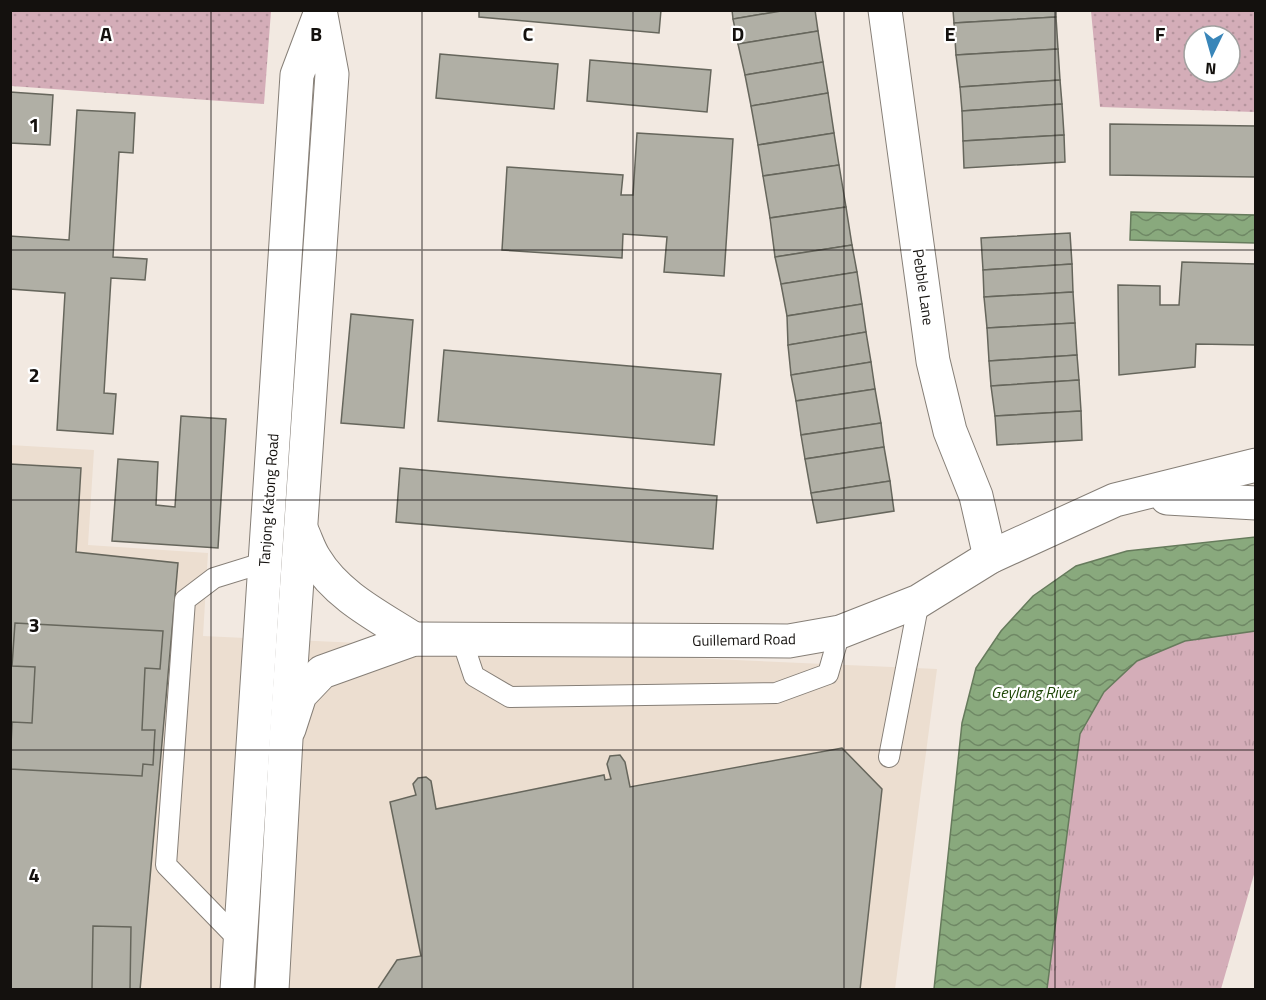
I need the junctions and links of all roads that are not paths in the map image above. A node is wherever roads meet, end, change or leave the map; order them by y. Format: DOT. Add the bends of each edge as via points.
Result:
graph roads {
  1 [pos="885,10"];
  2 [pos="320,12"];
  3 [pos="1256,465"];
  4 [pos="1115,500"];
  5 [pos="1256,503"];
  6 [pos="301,529"];
  7 [pos="990,557"];
  8 [pos="266,562"];
  9 [pos="919,601"];
  10 [pos="840,633"];
  11 [pos="414,639"];
  12 [pos="462,640"];
  13 [pos="286,739"];
  14 [pos="889,757"];
  15 [pos="239,940"];
  16 [pos="237,990"];
  17 [pos="272,990"];
  1 -- 7 [label="main road, Pebble Lane" via="933,361 950,431 976,496"];
  2 -- 6 [label="main road, Tanjong Katong Road" via="332,74"];
  2 -- 8 [label="main road, Tanjong Katong Road" via="297,75"];
  3 -- 4 [label="main road, Guillemard Road"];
  4 -- 5 [label="main road, Guillemard Road" via="1171,498"];
  4 -- 7 [label="main road, Guillemard Road"];
  6 -- 11 [label="main road" via="315,560 330,579 354,600"];
  6 -- 13 [label="main road, Tanjong Katong Road"];
  7 -- 9 [label="main road, Guillemard Road"];
  8 -- 15 [label="main road, Tanjong Katong Road"];
  8 -- 15 [label="lane" via="214,578 185,600 166,853 166,865"];
  9 -- 10 [label="main road, Guillemard Road"];
  9 -- 14 [label="lane"];
  10 -- 12 [label="main road, Guillemard Road" via="789,642"];
  10 -- 12 [label="lane" via="828,674 777,693 510,697 474,676"];
  11 -- 12 [label="main road, Guillemard Road"];
  11 -- 13 [label="main road, Guillemard Road" via="322,672 300,695"];
  13 -- 17 [label="main road, Tanjong Katong Road"];
  15 -- 16 [label="main road, Tanjong Katong Road"];
}
